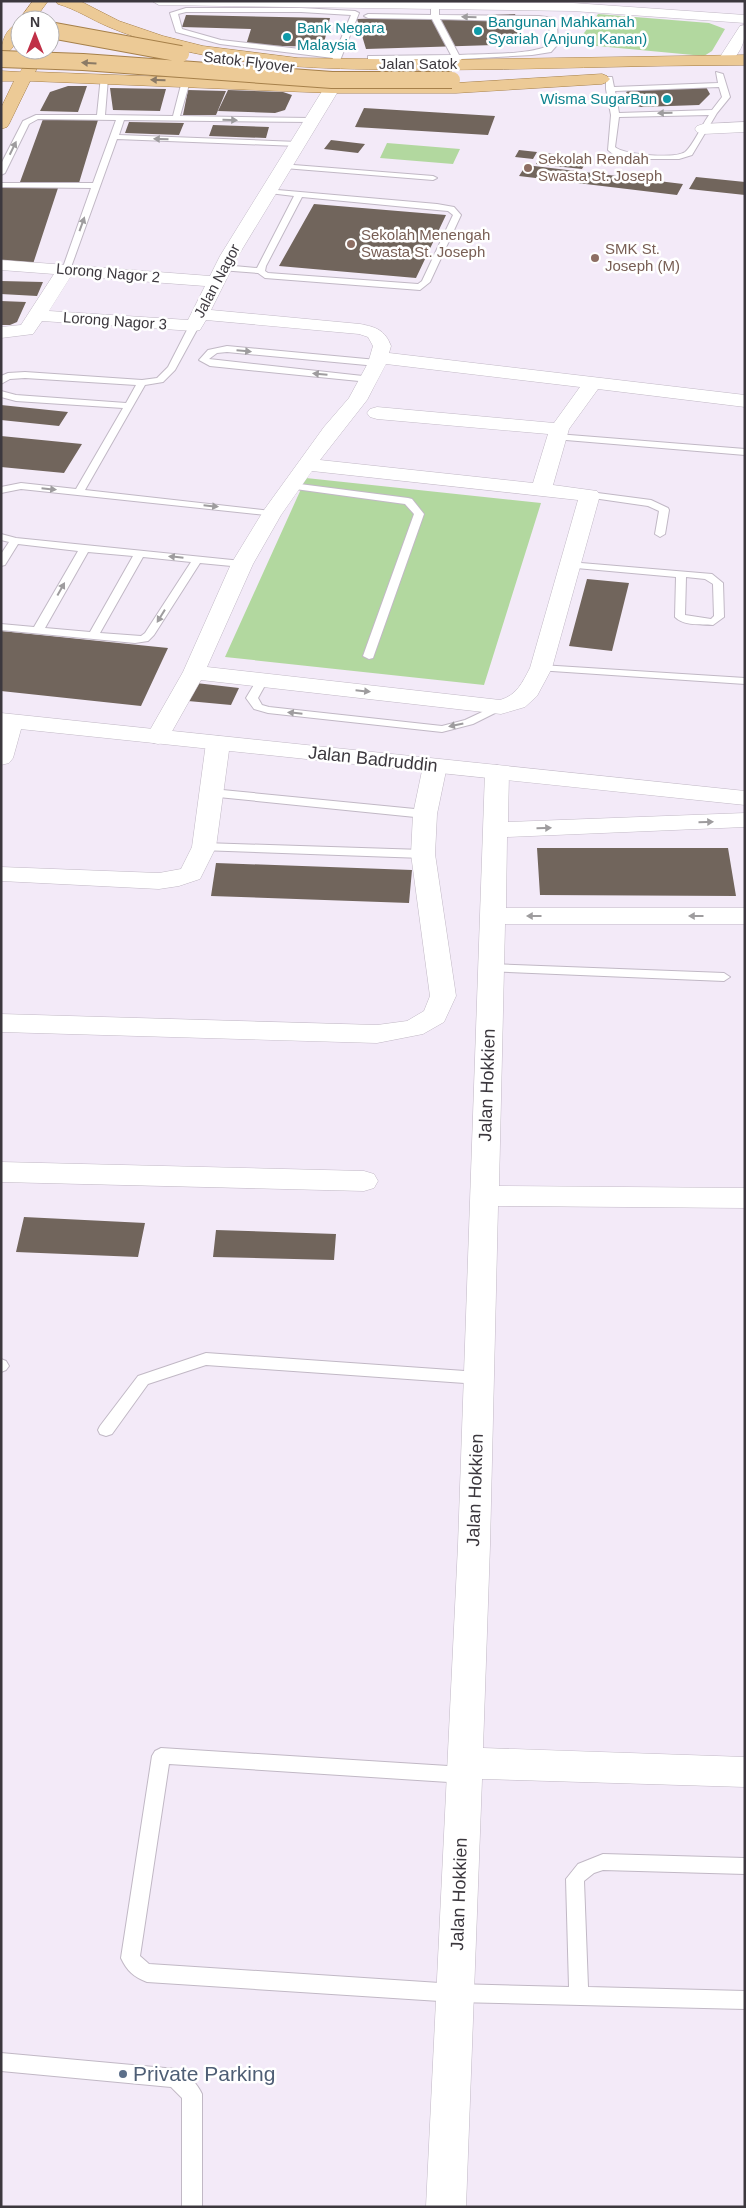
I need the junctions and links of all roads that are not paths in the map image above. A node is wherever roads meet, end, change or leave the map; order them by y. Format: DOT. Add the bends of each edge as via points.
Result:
graph roads {
  1 [pos="95,1"];
  2 [pos="159,1"];
  3 [pos="69,2"];
  4 [pos="574,4"];
  5 [pos="366,7"];
  6 [pos="435,11"];
  7 [pos="60,18"];
  8 [pos="745,19"];
  9 [pos="745,29"];
  10 [pos="60,32"];
  11 [pos="134,32"];
  12 [pos="10,40"];
  13 [pos="2,51"];
  14 [pos="371,58"];
  15 [pos="336,59"];
  16 [pos="34,60"];
  17 [pos="726,60"];
  18 [pos="745,61"];
  19 [pos="455,68"];
  20 [pos="745,73"];
  21 [pos="1,76"];
  22 [pos="24,76"];
  23 [pos="104,78"];
  24 [pos="721,80"];
  25 [pos="186,81"];
  26 [pos="610,84"];
  27 [pos="332,88"];
  28 [pos="714,112"];
  29 [pos="615,115"];
  30 [pos="100,116"];
  31 [pos="120,117"];
  32 [pos="176,118"];
  33 [pos="311,120"];
  34 [pos="1,124"];
  35 [pos="745,127"];
  36 [pos="703,129"];
  37 [pos="203,130"];
  38 [pos="278,132"];
  39 [pos="114,137"];
  40 [pos="298,144"];
  41 [pos="284,166"];
  42 [pos="1,173"];
  43 [pos="433,178"];
  44 [pos="1,185"];
  45 [pos="96,186"];
  46 [pos="269,191"];
  47 [pos="299,195"];
  48 [pos="1,265"];
  49 [pos="66,270"];
  50 [pos="261,272"];
  51 [pos="219,275"];
  52 [pos="36,315"];
  53 [pos="197,320"];
  54 [pos="1,333"];
  55 [pos="179,354"];
  56 [pos="206,356"];
  57 [pos="375,367"];
  58 [pos="1,381"];
  59 [pos="142,383"];
  60 [pos="592,384"];
  61 [pos="1,394"];
  62 [pos="745,401"];
  63 [pos="130,406"];
  64 [pos="377,413"];
  65 [pos="558,433"];
  66 [pos="745,452"];
  67 [pos="307,465"];
  68 [pos="292,486"];
  69 [pos="1,490"];
  70 [pos="541,491"];
  71 [pos="79,492"];
  72 [pos="590,496"];
  73 [pos="271,514"];
  74 [pos="660,534"];
  75 [pos="1,537"];
  76 [pos="14,541"];
  77 [pos="84,548"];
  78 [pos="138,554"];
  79 [pos="197,560"];
  80 [pos="1,563"];
  81 [pos="242,564"];
  82 [pos="569,565"];
  83 [pos="682,574"];
  84 [pos="1,627"];
  85 [pos="38,630"];
  86 [pos="94,635"];
  87 [pos="369,656"];
  88 [pos="540,668"];
  89 [pos="194,672"];
  90 [pos="745,681"];
  91 [pos="7,721"];
  92 [pos="158,737"];
  93 [pos="218,743"];
  94 [pos="1,758"];
  95 [pos="435,766"];
  96 [pos="497,772"];
  97 [pos="212,793"];
  98 [pos="745,798"];
  99 [pos="425,814"];
  100 [pos="745,820"];
  101 [pos="495,830"];
  102 [pos="204,847"];
  103 [pos="423,854"];
  104 [pos="1,874"];
  105 [pos="492,916"];
  106 [pos="745,916"];
  107 [pos="491,968"];
  108 [pos="724,977"];
  109 [pos="1,1023"];
  110 [pos="1,1172"];
  111 [pos="364,1181"];
  112 [pos="484,1196"];
  113 [pos="745,1198"];
  114 [pos="478,1378"];
  115 [pos="106,1430"];
  116 [pos="464,1769"];
  117 [pos="745,1772"];
  118 [pos="745,1866"];
  119 [pos="455,1993"];
  120 [pos="580,1996"];
  121 [pos="745,2000"];
  122 [pos="1,2062"];
  123 [pos="192,2207"];
  124 [pos="446,2207"];
  1 -- 11 [label="main road"];
  2 -- 5 [label="street"];
  3 -- 7 [label="main road"];
  3 -- 11 [label="main road, Jalan Satok"];
  4 -- 6 [label="street"];
  4 -- 8 [label="street"];
  5 -- 6 [label="street"];
  6 -- 19 [label="lane"];
  19 -- 6 [label="lane, one-way" via="548,50 554,44 554,23 539,18"];
  9 -- 17 [label="street"];
  10 -- 19 [label="main road, Satok Flyover, bridge" via="200,57 290,68"];
  11 -- 15 [label="main road, Jalan Satok" via="160,41 229,54 275,60"];
  12 -- 13 [label="main road"];
  19 -- 13 [label="main road, Jalan Satok, one-way, bridge" via="332,80 92,63"];
  14 -- 19 [label="lane"];
  15 -- 15 [label="lane" via="220,42 179,30 174,13 186,10 355,13"];
  15 -- 19 [label="main road, Jalan Satok"];
  16 -- 22 [label="main road"];
  17 -- 18 [label="main road, Jalan Satok"];
  17 -- 19 [label="main road, Jalan Satok"];
  18 -- 19 [label="main road, Jalan Satok" via="599,68"];
  19 -- 26 [label="main road, Jalan Satok"];
  20 -- 24 [label="main road, Jalan Satok"];
  21 -- 22 [label="main road, Jalan Satok"];
  22 -- 23 [label="main road, Jalan Satok"];
  22 -- 34 [label="main road"];
  25 -- 23 [label="main road, Jalan Satok, one-way"];
  23 -- 30 [label="lane"];
  24 -- 26 [label="main road, Jalan Satok"];
  24 -- 28 [label="lane" via="726,97"];
  25 -- 27 [label="main road, Jalan Satok"];
  25 -- 32 [label="lane"];
  26 -- 27 [label="main road, Jalan Satok"];
  26 -- 29 [label="lane"];
  27 -- 33 [label="street, Jalan Nagor"];
  28 -- 29 [label="lane, one-way"];
  28 -- 36 [label="lane"];
  29 -- 36 [label="lane" via="612,148 617,152 646,157 679,157 689,153"];
  30 -- 31 [label="lane"];
  42 -- 30 [label="lane, one-way" via="29,119"];
  31 -- 32 [label="lane"];
  31 -- 39 [label="lane"];
  32 -- 37 [label="lane"];
  33 -- 38 [label="lane"];
  33 -- 40 [label="street, Jalan Nagor"];
  35 -- 36 [label="street"];
  37 -- 38 [label="lane"];
  37 -- 38 [label="lane, one-way"];
  37 -- 39 [label="lane, one-way"];
  38 -- 40 [label="lane"];
  39 -- 45 [label="lane"];
  40 -- 41 [label="street, Jalan Nagor"];
  41 -- 43 [label="lane"];
  41 -- 46 [label="street, Jalan Nagor"];
  44 -- 45 [label="lane"];
  49 -- 45 [label="lane, one-way"];
  46 -- 47 [label="lane"];
  46 -- 51 [label="street, Jalan Nagor"];
  47 -- 50 [label="lane"];
  47 -- 50 [label="lane" via="437,207 451,209 457,215 426,282 420,287 265,275"];
  48 -- 49 [label="street, Lorong Nagor 2"];
  49 -- 51 [label="street, Lorong Nagor 2"];
  49 -- 52 [label="street"];
  50 -- 51 [label="lane"];
  51 -- 53 [label="street, Jalan Nagor"];
  52 -- 53 [label="street, Lorong Nagor 3"];
  52 -- 54 [label="street" via="27,330"];
  53 -- 55 [label="lane, Jalan Nagor"];
  53 -- 57 [label="street, Lorong Nagor 3" via="360,329 379,338 382,346"];
  55 -- 56 [label="lane"];
  55 -- 59 [label="lane, Jalan Nagor" via="172,368 160,380"];
  56 -- 57 [label="lane, one-way" via="214,350 228,349"];
  57 -- 56 [label="lane, one-way" via="210,363 204,360"];
  57 -- 60 [label="street" via="506,372"];
  57 -- 67 [label="street" via="358,400 330,431"];
  58 -- 59 [label="lane" via="8,376 25,375"];
  59 -- 63 [label="lane"];
  60 -- 62 [label="street"];
  60 -- 65 [label="street"];
  61 -- 63 [label="lane" via="16,398"];
  63 -- 71 [label="lane"];
  64 -- 65 [label="street"];
  65 -- 66 [label="lane"];
  65 -- 70 [label="street"];
  67 -- 68 [label="street"];
  67 -- 70 [label="street"];
  68 -- 73 [label="street"];
  68 -- 87 [label="lane" via="408,501 419,514"];
  69 -- 71 [label="lane, one-way" via="21,486"];
  70 -- 72 [label="street"];
  71 -- 73 [label="lane, one-way"];
  72 -- 74 [label="lane" via="651,502 664,510"];
  72 -- 82 [label="street"];
  73 -- 81 [label="street"];
  75 -- 76 [label="lane"];
  76 -- 77 [label="lane"];
  76 -- 80 [label="lane"];
  77 -- 78 [label="lane"];
  85 -- 77 [label="lane, one-way"];
  79 -- 78 [label="lane, one-way"];
  78 -- 86 [label="lane"];
  79 -- 81 [label="lane"];
  79 -- 86 [label="lane, one-way" via="144,639"];
  81 -- 89 [label="street"];
  82 -- 83 [label="lane"];
  82 -- 88 [label="street"];
  83 -- 83 [label="lane" via="708,576 718,583 719,617 713,622 680,617"];
  84 -- 85 [label="lane"];
  85 -- 86 [label="lane"];
  88 -- 89 [label="street" via="529,691 517,702 501,707"];
  88 -- 90 [label="lane"];
  89 -- 92 [label="street"];
  91 -- 92 [label="street, Jalan Badruddin"];
  91 -- 94 [label="street"];
  92 -- 93 [label="street, Jalan Badruddin"];
  93 -- 95 [label="street, Jalan Badruddin"];
  93 -- 97 [label="street"];
  95 -- 96 [label="street, Jalan Badruddin"];
  95 -- 99 [label="street"];
  96 -- 98 [label="street, Jalan Badruddin"];
  96 -- 101 [label="street, Jalan Hokkien"];
  97 -- 99 [label="lane"];
  97 -- 102 [label="street"];
  99 -- 103 [label="street"];
  101 -- 100 [label="street, one-way"];
  101 -- 105 [label="street, Jalan Hokkien"];
  102 -- 103 [label="lane"];
  102 -- 104 [label="street" via="190,874 159,881"];
  103 -- 109 [label="street" via="443,996 435,1016 414,1028 377,1034"];
  106 -- 105 [label="street, one-way"];
  105 -- 107 [label="street, Jalan Hokkien"];
  107 -- 108 [label="lane"];
  107 -- 112 [label="street, Jalan Hokkien"];
  110 -- 111 [label="street"];
  112 -- 113 [label="street"];
  112 -- 114 [label="street, Jalan Hokkien"];
  114 -- 115 [label="lane" via="206,1359 143,1380"];
  114 -- 116 [label="street, Jalan Hokkien"];
  116 -- 117 [label="street"];
  116 -- 119 [label="street, Jalan Hokkien"];
  116 -- 119 [label="lane" via="161,1756 130,1958 137,1968 147,1973"];
  118 -- 120 [label="lane" via="603,1862 581,1871 575,1879"];
  119 -- 120 [label="lane"];
  119 -- 124 [label="street, Jalan Hokkien"];
  120 -- 121 [label="lane"];
  122 -- 123 [label="lane" via="176,2078 192,2094"];
}
